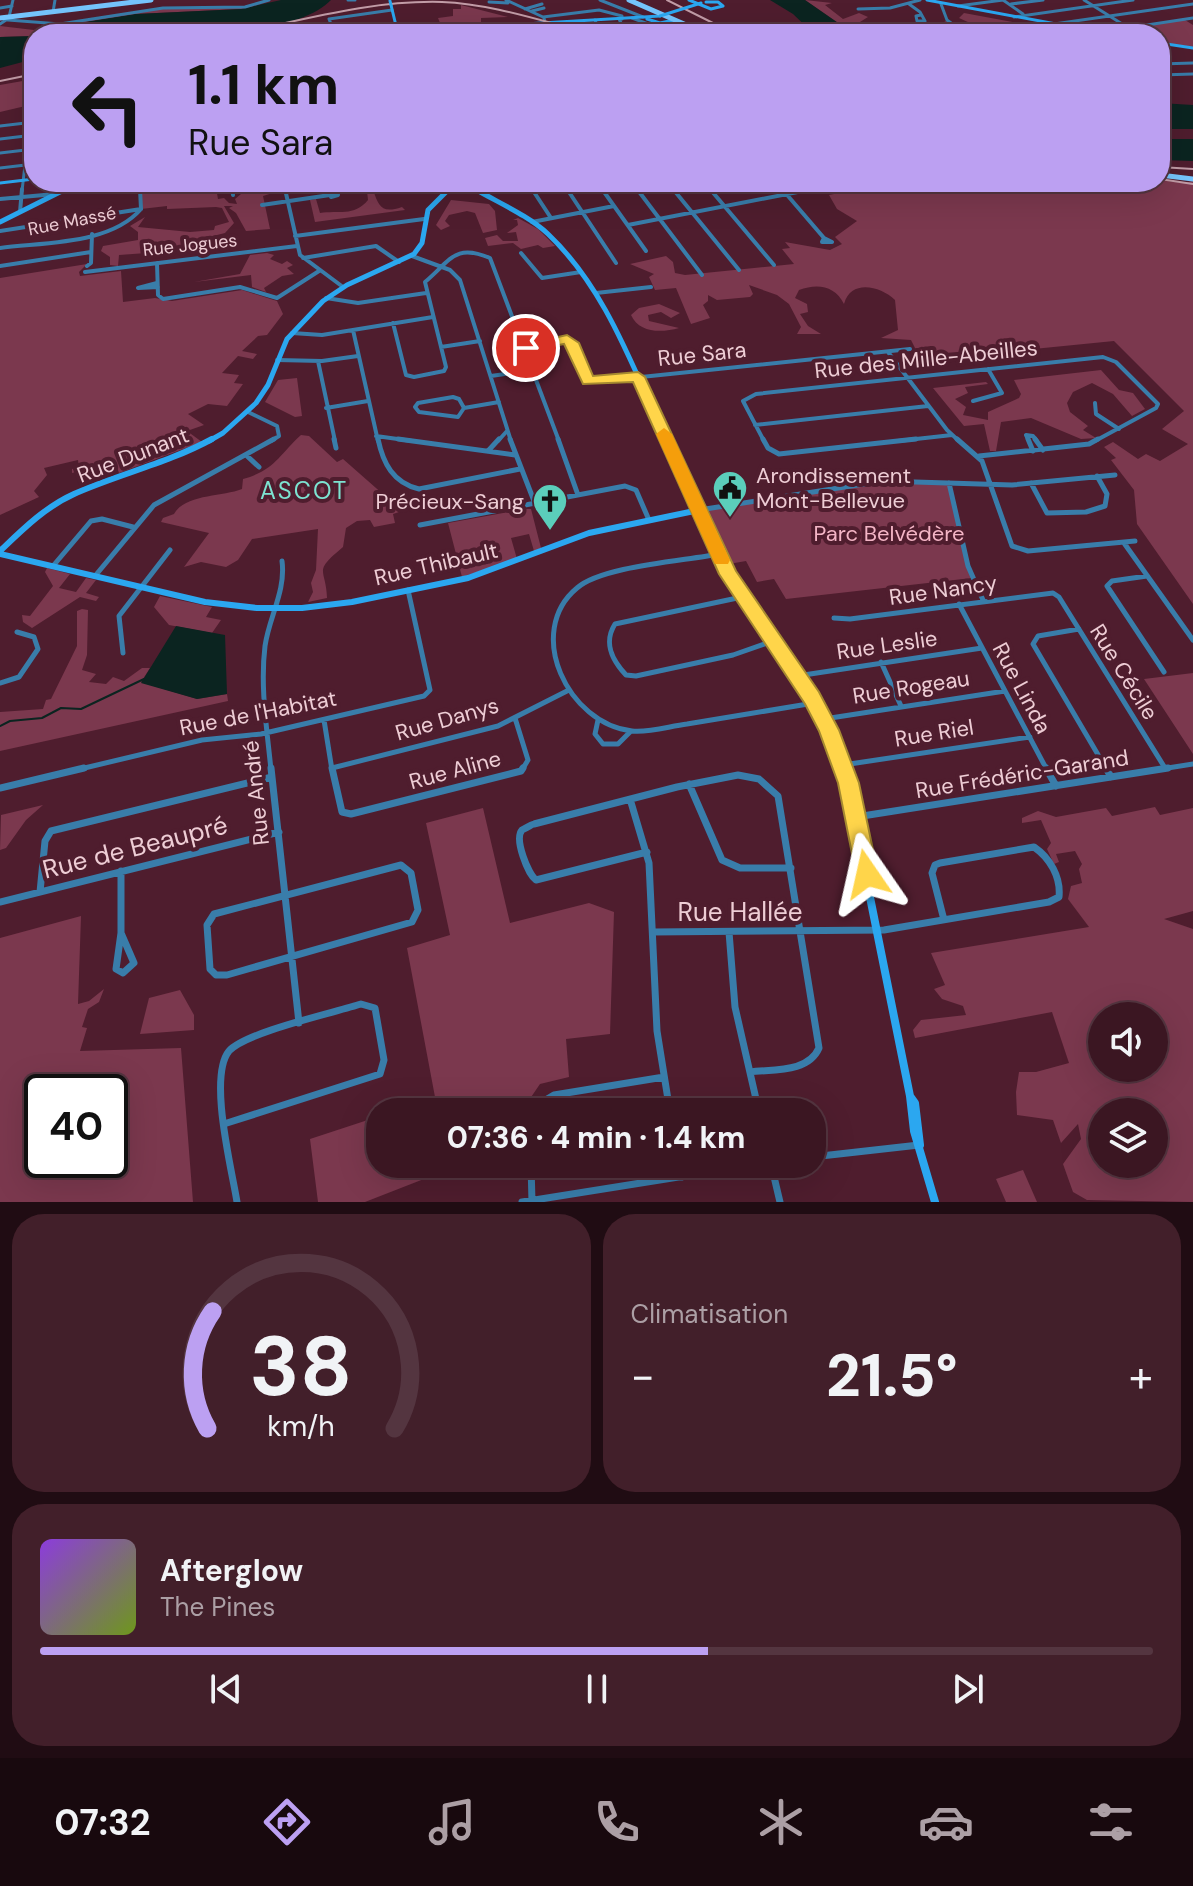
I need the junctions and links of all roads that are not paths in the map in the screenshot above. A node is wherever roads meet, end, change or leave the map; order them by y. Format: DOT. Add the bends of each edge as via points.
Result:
graph roads {
  1 [pos="13,0"];
  2 [pos="55,0"];
  3 [pos="85,0"];
  4 [pos="151,0"];
  5 [pos="269,0"];
  6 [pos="348,0"];
  7 [pos="355,0"];
  8 [pos="506,0"];
  9 [pos="600,0"];
  10 [pos="629,0"];
  11 [pos="690,0"];
  12 [pos="723,0"];
  13 [pos="920,0"];
  14 [pos="927,0"];
  15 [pos="1003,0"];
  16 [pos="1043,0"];
  17 [pos="1084,0"];
  18 [pos="1133,0"];
  19 [pos="130,1"];
  20 [pos="243,1"];
  21 [pos="978,1"];
  22 [pos="1113,1"];
  23 [pos="1193,1"];
  24 [pos="489,2"];
  25 [pos="705,2"];
  26 [pos="512,3"];
  27 [pos="391,4"];
  28 [pos="565,4"];
  29 [pos="908,4"];
  30 [pos="941,4"];
  31 [pos="1010,4"];
  32 [pos="12,6"];
  33 [pos="723,6"];
  34 [pos="1093,6"];
  35 [pos="243,7"];
  36 [pos="957,7"];
  37 [pos="0,8"];
  38 [pos="84,8"];
  39 [pos="525,9"];
  40 [pos="858,9"];
  41 [pos="873,9"];
  42 [pos="53,12"];
  43 [pos="531,12"];
  44 [pos="567,12"];
  45 [pos="1024,14"];
  46 [pos="921,15"];
  47 [pos="1108,15"];
  48 [pos="634,16"];
  49 [pos="872,16"];
  50 [pos="619,17"];
  51 [pos="1014,17"];
  52 [pos="0,18"];
  53 [pos="9,18"];
  54 [pos="644,18"];
  55 [pos="663,18"];
  56 [pos="1193,18"];
  57 [pos="544,20"];
  58 [pos="595,20"];
  59 [pos="656,22"];
  60 [pos="0,24"];
  61 [pos="331,24"];
  62 [pos="398,24"];
  63 [pos="511,24"];
  64 [pos="525,24"];
  65 [pos="546,24"];
  66 [pos="597,24"];
  67 [pos="622,24"];
  68 [pos="651,24"];
  69 [pos="683,24"];
  70 [pos="952,24"];
  71 [pos="1054,24"];
  72 [pos="1122,24"];
  73 [pos="1149,24"];
  74 [pos="1170,45"];
  75 [pos="1193,48"];
  76 [pos="1174,57"];
  77 [pos="1180,63"];
  78 [pos="1193,63"];
  79 [pos="1170,64"];
  80 [pos="1193,74"];
  81 [pos="1170,75"];
  82 [pos="24,123"];
  83 [pos="0,126"];
  84 [pos="24,136"];
  85 [pos="0,139"];
  86 [pos="24,150"];
  87 [pos="0,153"];
  88 [pos="24,165"];
  89 [pos="0,168"];
  90 [pos="1170,176"];
  91 [pos="1193,179"];
  92 [pos="24,180"];
  93 [pos="0,183"];
  94 [pos="59,192"];
  95 [pos="140,192"];
  96 [pos="232,192"];
  97 [pos="286,192"];
  98 [pos="445,192"];
  99 [pos="481,192"];
  100 [pos="534,192"];
  101 [pos="569,192"];
  102 [pos="604,192"];
  103 [pos="640,192"];
  104 [pos="675,192"];
  105 [pos="712,192"];
  106 [pos="797,192"];
  107 [pos="55,194"];
  108 [pos="787,194"];
  109 [pos="233,195"];
  110 [pos="330,195"];
  111 [pos="22,196"];
  112 [pos="0,199"];
  113 [pos="288,201"];
  114 [pos="262,205"];
  115 [pos="614,206"];
  116 [pos="724,206"];
  117 [pos="141,209"];
  118 [pos="20,212"];
  119 [pos="582,212"];
  120 [pos="692,212"];
  121 [pos="0,216"];
  122 [pos="11,217"];
  123 [pos="551,218"];
  124 [pos="424,219"];
  125 [pos="660,219"];
  126 [pos="0,222"];
  127 [pos="532,222"];
  128 [pos="628,225"];
  129 [pos="0,231"];
  130 [pos="92,234"];
  131 [pos="295,236"];
  132 [pos="824,238"];
  133 [pos="297,246"];
  134 [pos="0,248"];
  135 [pos="646,251"];
  136 [pos="91,252"];
  137 [pos="521,253"];
  138 [pos="412,256"];
  139 [pos="302,258"];
  140 [pos="399,262"];
  141 [pos="157,263"];
  142 [pos="616,263"];
  143 [pos="774,265"];
  144 [pos="0,266"];
  145 [pos="87,266"];
  146 [pos="441,267"];
  147 [pos="739,270"];
  148 [pos="319,271"];
  149 [pos="85,272"];
  150 [pos="581,272"];
  151 [pos="702,275"];
  152 [pos="343,287"];
  153 [pos="651,287"];
  154 [pos="426,293"];
  155 [pos="596,293"];
  156 [pos="326,298"];
  157 [pos="433,317"];
  158 [pos="393,323"];
  159 [pos="353,330"];
  160 [pos="291,333"];
  161 [pos="480,341"];
  162 [pos="441,347"];
  163 [pos="526,348"];
  164 [pos="910,349"];
  165 [pos="888,352"];
  166 [pos="358,356"];
  167 [pos="277,360"];
  168 [pos="318,361"];
  169 [pos="988,369"];
  170 [pos="533,370"];
  171 [pos="491,376"];
  172 [pos="638,377"];
  173 [pos="906,377"];
  174 [pos="368,401"];
  175 [pos="973,401"];
  176 [pos="499,402"];
  177 [pos="1095,403"];
  178 [pos="928,406"];
  179 [pos="326,408"];
  180 [pos="464,408"];
  181 [pos="248,412"];
  182 [pos="755,425"];
  183 [pos="1119,429"];
  184 [pos="507,431"];
  185 [pos="952,435"];
  186 [pos="376,436"];
  187 [pos="336,448"];
  188 [pos="1043,450"];
  189 [pos="488,451"];
  190 [pos="1033,451"];
  191 [pos="515,455"];
  192 [pos="247,456"];
  193 [pos="979,456"];
  194 [pos="259,467"];
  195 [pos="520,469"];
  196 [pos="1115,475"];
  197 [pos="1097,476"];
  198 [pos="949,482"];
  199 [pos="1031,483"];
  200 [pos="992,484"];
  201 [pos="578,495"];
  202 [pos="534,501"];
  203 [pos="699,510"];
  204 [pos="649,520"];
  205 [pos="420,525"];
  206 [pos="134,527"];
  207 [pos="1135,541"];
  208 [pos="1124,543"];
  209 [pos="170,550"];
  210 [pos="0,552"];
  211 [pos="719,554"];
  212 [pos="282,561"];
  213 [pos="53,566"];
  214 [pos="94,576"];
  215 [pos="1147,576"];
  216 [pos="141,587"];
  217 [pos="408,590"];
  218 [pos="1055,594"];
  219 [pos="742,597"];
  220 [pos="983,600"];
  221 [pos="959,604"];
  222 [pos="274,608"];
  223 [pos="834,618"];
  224 [pos="1079,629"];
  225 [pos="17,632"];
  226 [pos="1193,640"];
  227 [pos="773,641"];
  228 [pos="982,648"];
  229 [pos="123,653"];
  230 [pos="881,662"];
  231 [pos="1164,672"];
  232 [pos="797,676"];
  233 [pos="0,683"];
  234 [pos="567,691"];
  235 [pos="1005,691"];
  236 [pos="815,703"];
  237 [pos="901,706"];
  238 [pos="515,718"];
  239 [pos="824,719"];
  240 [pos="324,720"];
  241 [pos="598,720"];
  242 [pos="630,732"];
  243 [pos="267,733"];
  244 [pos="1030,737"];
  245 [pos="1193,764"];
  246 [pos="843,765"];
  247 [pos="332,768"];
  248 [pos="1165,768"];
  249 [pos="272,777"];
  250 [pos="1111,777"];
  251 [pos="689,784"];
  252 [pos="1056,786"];
  253 [pos="0,788"];
  254 [pos="630,799"];
  255 [pos="856,817"];
  256 [pos="279,832"];
  257 [pos="647,852"];
  258 [pos="791,868"];
  259 [pos="121,871"];
  260 [pos="40,892"];
  261 [pos="285,895"];
  262 [pos="0,902"];
  263 [pos="944,920"];
  264 [pos="878,930"];
  265 [pos="800,931"];
  266 [pos="653,932"];
  267 [pos="729,932"];
  268 [pos="121,933"];
  269 [pos="291,957"];
  270 [pos="299,1023"];
  271 [pos="750,1072"];
  272 [pos="664,1077"];
  273 [pos="549,1098"];
  274 [pos="668,1098"];
  275 [pos="756,1098"];
  276 [pos="227,1123"];
  277 [pos="920,1145"];
  278 [pos="826,1155"];
  279 [pos="531,1178"];
  280 [pos="676,1178"];
  281 [pos="774,1178"];
  282 [pos="532,1201"];
  283 [pos="237,1202"];
  284 [pos="522,1202"];
  285 [pos="780,1202"];
  286 [pos="935,1202"];
  1 -- 32 [label="street"];
  2 -- 42 [label="street"];
  3 -- 38 [label="street"];
  4 -- 19 [label="main road"];
  5 -- 35 [label="street"];
  6 -- 7 [label="street"];
  8 -- 26 [label="street"];
  9 -- 48 [label="street"];
  10 -- 55 [label="main road"];
  11 -- 25 [label="street"];
  12 -- 33 [label="street"];
  13 -- 29 [label="street"];
  14 -- 30 [label="street"];
  15 -- 21 [label="street"];
  15 -- 31 [label="street"];
  16 -- 31 [label="street"];
  17 -- 34 [label="street"];
  18 -- 22 [label="street"];
  19 -- 38 [label="main road"];
  20 -- 35 [label="street"];
  21 -- 36 [label="street"];
  22 -- 34 [label="street"];
  23 -- 47 [label="street"];
  24 -- 26 [label="street"];
  25 -- 33 [label="street"];
  25 -- 33 [label="street" via="714,9"];
  25 -- 55 [label="street, bridge"];
  26 -- 39 [label="street"];
  27 -- 61 [label="street" via="329,19"];
  27 -- 62 [label="street"];
  28 -- 44 [label="street"];
  29 -- 41 [label="street"];
  29 -- 46 [label="street"];
  30 -- 36 [label="street"];
  30 -- 70 [label="street"];
  31 -- 45 [label="street"];
  32 -- 37 [label="street"];
  32 -- 53 [label="street"];
  34 -- 45 [label="street"];
  34 -- 47 [label="street"];
  35 -- 53 [label="street" via="163,8 54,24"];
  36 -- 51 [label="street"];
  38 -- 42 [label="main road"];
  39 -- 43 [label="street"];
  39 -- 43 [label="street" via="543,6"];
  40 -- 41 [label="street"];
  41 -- 49 [label="street"];
  42 -- 53 [label="main road"];
  43 -- 57 [label="street"];
  44 -- 50 [label="street" via="599,10"];
  44 -- 57 [label="street"];
  45 -- 51 [label="street"];
  47 -- 71 [label="street"];
  47 -- 72 [label="street"];
  48 -- 50 [label="street"];
  48 -- 54 [label="street"];
  48 -- 68 [label="street"];
  50 -- 58 [label="street"];
  50 -- 67 [label="street"];
  51 -- 71 [label="street"];
  52 -- 53 [label="main road"];
  53 -- 60 [label="street"];
  54 -- 55 [label="street"];
  54 -- 59 [label="street"];
  55 -- 59 [label="street"];
  55 -- 59 [label="street"];
  55 -- 69 [label="main road"];
  56 -- 73 [label="street"];
  57 -- 58 [label="street"];
  57 -- 63 [label="street"];
  57 -- 64 [label="street"];
  57 -- 65 [label="street"];
  58 -- 66 [label="street"];
  74 -- 75 [label="street"];
  76 -- 77 [label="street"];
  77 -- 78 [label="street"];
  77 -- 79 [label="street"];
  80 -- 81 [label="street"];
  82 -- 83 [label="street"];
  84 -- 85 [label="street"];
  86 -- 87 [label="street"];
  88 -- 89 [label="street"];
  90 -- 91 [label="main road"];
  92 -- 93 [label="street"];
  92 -- 111 [label="street"];
  94 -- 107 [label="street"];
  95 -- 117 [label="street"];
  96 -- 109 [label="street"];
  97 -- 113 [label="street"];
  98 -- 124 [label="street"];
  99 -- 127 [label="street"];
  100 -- 123 [label="street"];
  101 -- 119 [label="street"];
  102 -- 115 [label="street"];
  103 -- 125 [label="street"];
  104 -- 120 [label="street"];
  105 -- 116 [label="street"];
  106 -- 108 [label="street"];
  107 -- 111 [label="street"];
  107 -- 118 [label="street"];
  108 -- 116 [label="street"];
  108 -- 132 [label="street"];
  110 -- 113 [label="street"];
  111 -- 112 [label="street"];
  111 -- 118 [label="street"];
  113 -- 114 [label="street"];
  113 -- 131 [label="street"];
  115 -- 119 [label="street"];
  115 -- 128 [label="street"];
  116 -- 120 [label="street"];
  116 -- 143 [label="street"];
  117 -- 129 [label="street"];
  117 -- 130 [label="street, Rue Massé" via="124,226"];
  118 -- 122 [label="street"];
  119 -- 123 [label="street"];
  119 -- 142 [label="street"];
  120 -- 125 [label="street"];
  120 -- 147 [label="street"];
  121 -- 122 [label="street"];
  122 -- 126 [label="street"];
  123 -- 127 [label="street"];
  124 -- 131 [label="street"];
  124 -- 138 [label="street" via="422,243"];
  125 -- 128 [label="street"];
  125 -- 151 [label="street"];
  127 -- 150 [label="street"];
  128 -- 135 [label="street"];
  130 -- 134 [label="street, Rue Massé"];
  130 -- 136 [label="street"];
  131 -- 133 [label="street"];
  133 -- 139 [label="street"];
  133 -- 141 [label="street, Rue Jogues"];
  136 -- 144 [label="street"];
  136 -- 145 [label="street"];
  137 -- 150 [label="street" via="542,278"];
  138 -- 140 [label="street, Rue Dunant"];
  138 -- 146 [label="street"];
  139 -- 140 [label="street" via="376,246"];
  139 -- 148 [label="street"];
  140 -- 152 [label="street, Rue Dunant"];
  141 -- 148 [label="street" via="163,299 240,287 277,298"];
  141 -- 149 [label="street, Rue Jogues"];
  146 -- 154 [label="street" via="426,279"];
  146 -- 161 [label="street" via="460,280"];
  146 -- 163 [label="street" via="465,250 491,259"];
  148 -- 152 [label="street"];
  150 -- 155 [label="street"];
  152 -- 156 [label="street, Rue Dunant"];
  153 -- 155 [label="street"];
  154 -- 156 [label="street" via="358,303"];
  154 -- 157 [label="street"];
  155 -- 172 [label="street"];
  156 -- 160 [label="street, Rue Dunant"];
  157 -- 158 [label="street"];
  157 -- 162 [label="street"];
  158 -- 159 [label="street"];
  158 -- 162 [label="street" via="408,376 444,371"];
  159 -- 160 [label="street"];
  159 -- 166 [label="street"];
  160 -- 167 [label="street, Rue Dunant"];
  161 -- 162 [label="street"];
  161 -- 171 [label="street"];
  163 -- 170 [label="street"];
  163 -- 172 [label="street, Rue Sara" via="567,339 588,381"];
  164 -- 165 [label="street, Rue Sara"];
  165 -- 172 [label="street, Rue Sara"];
  165 -- 173 [label="street"];
  166 -- 168 [label="street"];
  166 -- 174 [label="street"];
  167 -- 168 [label="street"];
  167 -- 181 [label="street, Rue Dunant"];
  168 -- 179 [label="street"];
  169 -- 173 [label="street, Rue des Mille-Abeilles"];
  169 -- 175 [label="street" via="1002,393"];
  169 -- 183 [label="street, Rue des Mille-Abeilles" via="1111,359 1158,405"];
  170 -- 171 [label="street"];
  170 -- 201 [label="street"];
  171 -- 176 [label="street"];
  172 -- 203 [label="street"];
  173 -- 178 [label="street"];
  173 -- 182 [label="street, Rue des Mille-Abeilles" via="756,394 745,398"];
  174 -- 179 [label="street"];
  174 -- 186 [label="street"];
  176 -- 180 [label="street"];
  176 -- 184 [label="street"];
  177 -- 183 [label="street" via="1096,414"];
  178 -- 182 [label="street"];
  178 -- 185 [label="street"];
  179 -- 187 [label="street"];
  180 -- 180 [label="street" via="454,397 414,406 419,412 455,417"];
  181 -- 192 [label="street" via="277,426 280,433"];
  181 -- 210 [label="street, Rue Dunant" via="191,451 61,501"];
  182 -- 185 [label="street" via="771,451 783,455"];
  183 -- 188 [label="street" via="1089,444"];
  184 -- 189 [label="street"];
  184 -- 191 [label="street"];
  185 -- 193 [label="street"];
  186 -- 189 [label="street"];
  186 -- 195 [label="street" via="386,466 411,488"];
  188 -- 190 [label="street"];
  188 -- 190 [label="street" via="1026,435"];
  189 -- 191 [label="street"];
  190 -- 193 [label="street"];
  191 -- 195 [label="street"];
  192 -- 194 [label="street"];
  192 -- 206 [label="street" via="160,500"];
  193 -- 200 [label="street"];
  195 -- 202 [label="street"];
  196 -- 197 [label="street, Rue Thibault"];
  197 -- 199 [label="street, Rue Thibault"];
  197 -- 199 [label="street" via="1107,494 1105,506 1086,512 1047,513"];
  198 -- 200 [label="street, Rue Thibault"];
  198 -- 203 [label="street, Rue Thibault" via="879,481"];
  198 -- 220 [label="street" via="968,566"];
  199 -- 200 [label="street, Rue Thibault"];
  200 -- 208 [label="street" via="1008,540 1016,549"];
  201 -- 202 [label="street"];
  201 -- 204 [label="street" via="633,488"];
  202 -- 205 [label="street"];
  203 -- 204 [label="street, Rue Thibault"];
  203 -- 211 [label="street"];
  204 -- 217 [label="street, Rue Thibault" via="579,536 478,576"];
  206 -- 213 [label="street" via="91,521"];
  206 -- 214 [label="street"];
  207 -- 208 [label="street"];
  208 -- 215 [label="street"];
  209 -- 216 [label="street"];
  210 -- 213 [label="street, Rue Thibault"];
  211 -- 219 [label="street"];
  211 -- 234 [label="street" via="595,578 576,588 564,604 553,639"];
  212 -- 222 [label="street, Rue André"];
  213 -- 214 [label="street, Rue Thibault"];
  214 -- 216 [label="street, Rue Thibault"];
  215 -- 226 [label="street"];
  215 -- 231 [label="street" via="1110,581 1107,586"];
  216 -- 222 [label="street, Rue Thibault" via="205,602"];
  216 -- 229 [label="street" via="118,619"];
  217 -- 222 [label="street, Rue Thibault" via="328,605"];
  217 -- 240 [label="street, Rue de l'Habitat" via="429,693"];
  218 -- 220 [label="street, Rue Nancy"];
  218 -- 224 [label="street, Rue Cécile"];
  219 -- 227 [label="street"];
  219 -- 227 [label="street" via="615,624 609,638 615,663 626,675 636,676"];
  220 -- 221 [label="street, Rue Nancy"];
  221 -- 223 [label="street, Rue Nancy"];
  221 -- 228 [label="street, Rue Linda"];
  222 -- 243 [label="street, Rue André" via="265,647"];
  224 -- 248 [label="street, Rue Cécile"];
  224 -- 250 [label="street" via="1038,636 1033,644"];
  225 -- 233 [label="street" via="34,637 38,649 23,675"];
  227 -- 232 [label="street"];
  228 -- 230 [label="street, Rue Leslie"];
  228 -- 235 [label="street, Rue Linda"];
  230 -- 232 [label="street, Rue Leslie"];
  230 -- 237 [label="street"];
  232 -- 236 [label="street"];
  234 -- 238 [label="street, Rue Danys"];
  234 -- 241 [label="street"];
  235 -- 237 [label="street, Rue Rogeau"];
  235 -- 244 [label="street, Rue Linda"];
  236 -- 239 [label="street"];
  236 -- 242 [label="street"];
  237 -- 239 [label="street, Rue Rogeau"];
  238 -- 247 [label="street, Rue Danys"];
  238 -- 247 [label="street, Rue Aline" via="528,760 521,771 357,813 342,812"];
  239 -- 246 [label="street"];
  240 -- 243 [label="street, Rue de l'Habitat"];
  240 -- 247 [label="street"];
  241 -- 242 [label="street"];
  241 -- 242 [label="street" via="595,734 603,744 618,744"];
  243 -- 249 [label="street, Rue André"];
  243 -- 253 [label="street, Rue de l'Habitat" via="202,740"];
  244 -- 246 [label="street, Rue Riel"];
  244 -- 252 [label="street, Rue Linda"];
  245 -- 248 [label="street, Rue Frédéric-Garand"];
  246 -- 255 [label="street"];
  248 -- 250 [label="street, Rue Frédéric-Garand"];
  249 -- 256 [label="street, Rue André"];
  249 -- 260 [label="street" via="51,831 45,841"];
  250 -- 252 [label="street, Rue Frédéric-Garand"];
  251 -- 254 [label="street"];
  251 -- 258 [label="street" via="722,860 740,868"];
  251 -- 258 [label="street" via="743,775 768,784 782,806"];
  252 -- 255 [label="street, Rue Frédéric-Garand"];
  254 -- 257 [label="street"];
  254 -- 257 [label="street" via="525,827 519,839 528,874 543,880"];
  255 -- 264 [label="street"];
  256 -- 259 [label="street, Rue de Beaupré"];
  256 -- 261 [label="street, Rue André"];
  257 -- 266 [label="street"];
  258 -- 265 [label="street"];
  259 -- 260 [label="street, Rue de Beaupré"];
  259 -- 268 [label="street"];
  260 -- 262 [label="street, Rue de Beaupré"];
  261 -- 269 [label="street, Rue André"];
  261 -- 269 [label="street" via="211,918 209,966 221,976"];
  261 -- 269 [label="street" via="401,865 411,873 418,910 407,925"];
  263 -- 263 [label="street, Rue Hallée" via="932,873 940,863 1034,847 1044,853 1061,885 1061,894 1049,902"];
  263 -- 264 [label="street, Rue Hallée"];
  264 -- 265 [label="street, Rue Hallée"];
  264 -- 277 [label="street"];
  265 -- 267 [label="street, Rue Hallée"];
  265 -- 271 [label="street" via="817,1055 809,1063"];
  266 -- 267 [label="street, Rue Hallée"];
  266 -- 272 [label="street"];
  267 -- 271 [label="street" via="735,1007"];
  268 -- 268 [label="street" via="116,969 123,973 134,963"];
  269 -- 270 [label="street, Rue André"];
  270 -- 276 [label="street" via="244,1040 227,1055"];
  270 -- 276 [label="street" via="372,1005 383,1070"];
  271 -- 275 [label="street"];
  272 -- 273 [label="street"];
  272 -- 274 [label="street"];
  276 -- 283 [label="street"];
  277 -- 278 [label="street"];
  277 -- 286 [label="street"];
  279 -- 282 [label="street"];
  280 -- 282 [label="street"];
  281 -- 285 [label="street"];
  282 -- 284 [label="street"];
}
